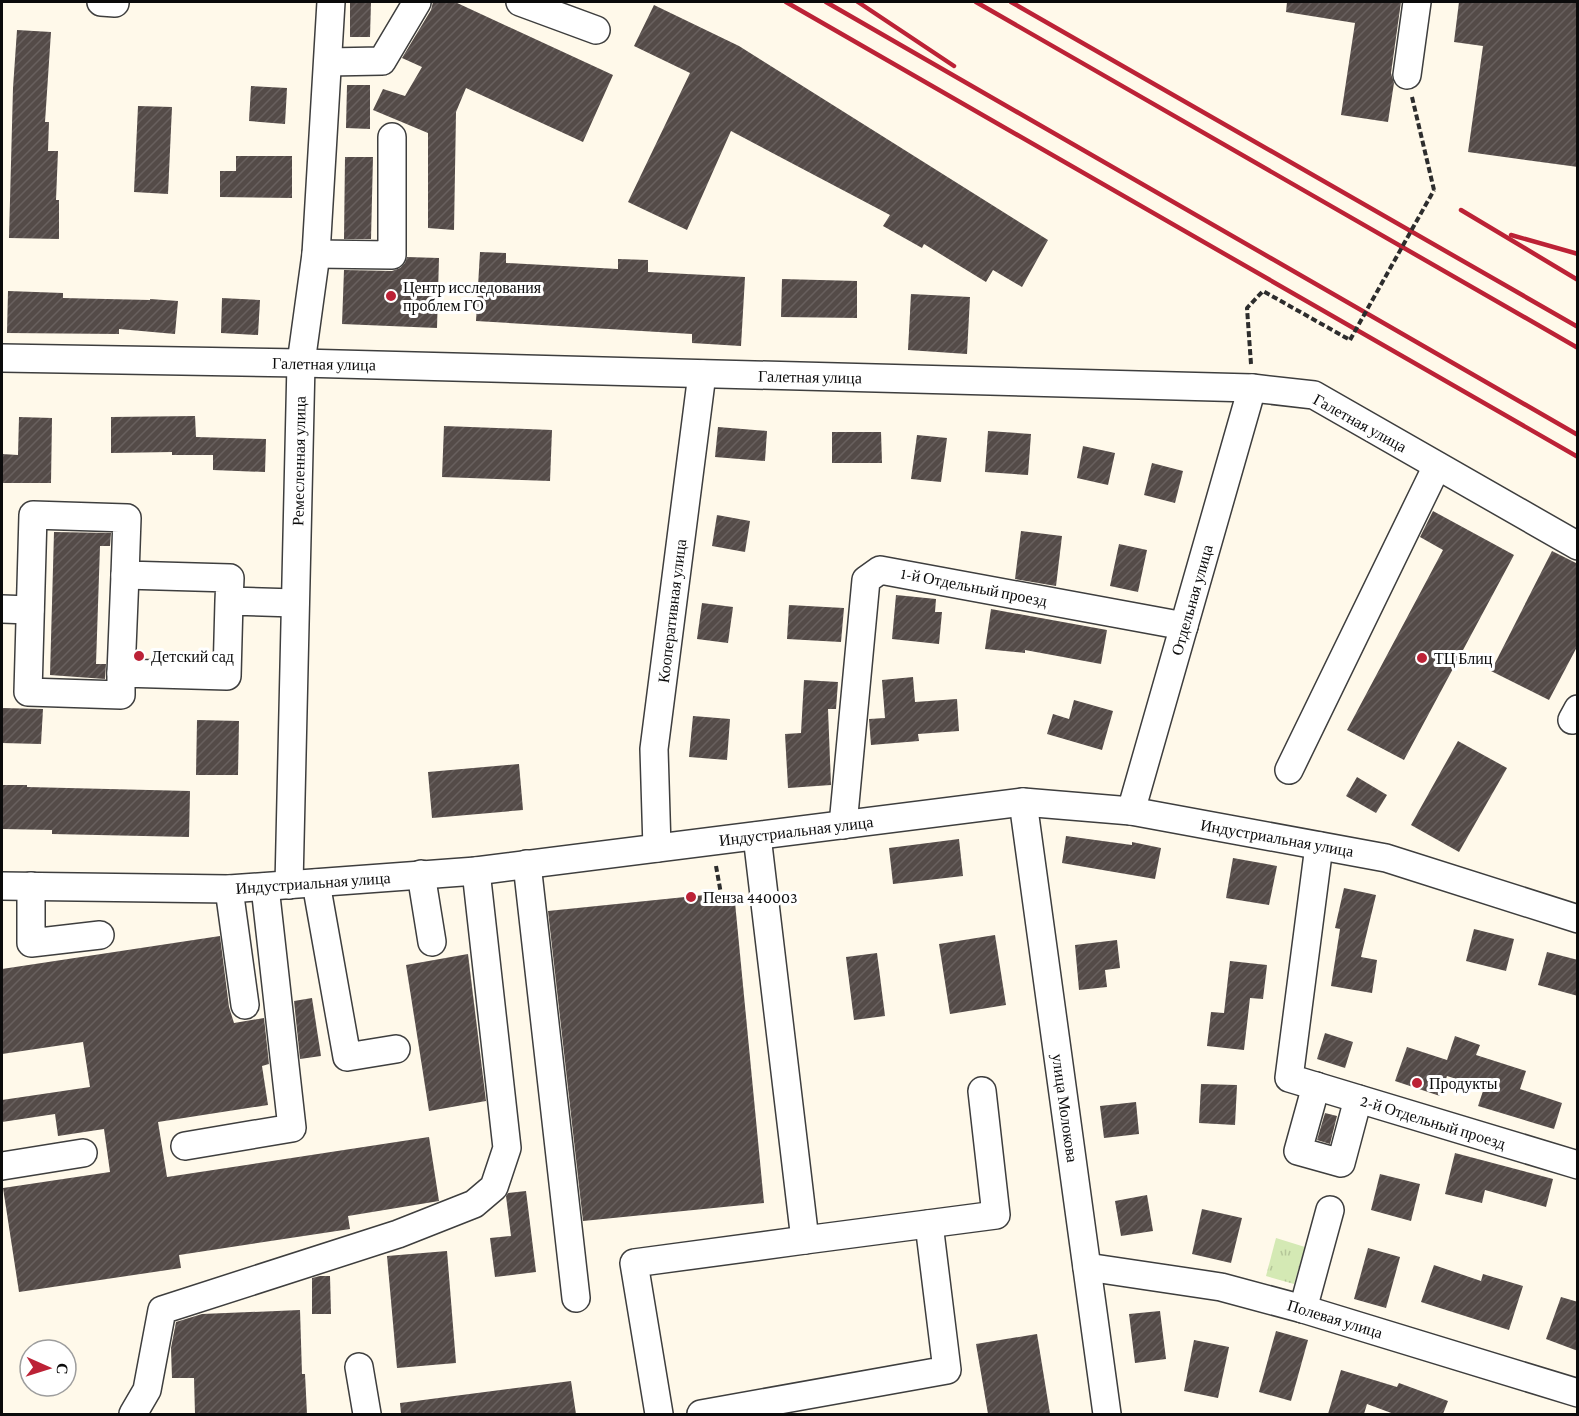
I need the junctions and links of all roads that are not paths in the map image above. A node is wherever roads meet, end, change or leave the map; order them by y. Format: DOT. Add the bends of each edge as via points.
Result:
graph roads {
  1 [pos="331,2"];
  2 [pos="417,2"];
  3 [pos="520,2"];
  4 [pos="1418,2"];
  5 [pos="596,30"];
  6 [pos="328,62"];
  7 [pos="1407,75"];
  8 [pos="392,136"];
  9 [pos="316,254"];
  10 [pos="2,358"];
  11 [pos="301,363"];
  12 [pos="702,374"];
  13 [pos="1252,388"];
  14 [pos="1437,466"];
  15 [pos="1578,546"];
  16 [pos="125,575"];
  17 [pos="229,601"];
  18 [pos="295,603"];
  19 [pos="2,609"];
  20 [pos="30,610"];
  21 [pos="1184,626"];
  22 [pos="121,674"];
  23 [pos="1289,770"];
  24 [pos="1023,802"];
  25 [pos="1131,811"];
  26 [pos="843,825"];
  27 [pos="757,836"];
  28 [pos="1318,846"];
  29 [pos="657,848"];
  30 [pos="527,864"];
  31 [pos="476,871"];
  32 [pos="421,874"];
  33 [pos="316,883"];
  34 [pos="2,886"];
  35 [pos="31,886"];
  36 [pos="277,886"];
  37 [pos="229,889"];
  38 [pos="1578,919"];
  39 [pos="100,935"];
  40 [pos="432,942"];
  41 [pos="245,1005"];
  42 [pos="396,1049"];
  43 [pos="1316,1086"];
  44 [pos="982,1090"];
  45 [pos="1358,1099"];
  46 [pos="185,1146"];
  47 [pos="83,1153"];
  48 [pos="1578,1165"];
  49 [pos="2,1166"];
  50 [pos="1330,1210"];
  51 [pos="929,1224"];
  52 [pos="805,1240"];
  53 [pos="1087,1268"];
  54 [pos="576,1298"];
  55 [pos="1303,1309"];
  56 [pos="359,1366"];
  57 [pos="1578,1393"];
  58 [pos="133,1414"];
  59 [pos="367,1414"];
  60 [pos="659,1414"];
  61 [pos="701,1414"];
  62 [pos="1107,1414"];
  1 -- 6 [label="street, Ремесленная улица"];
  2 -- 6 [label="street" via="382,61"];
  3 -- 5 [label="street"];
  4 -- 7 [label="street"];
  6 -- 9 [label="street, Ремесленная улица"];
  8 -- 9 [label="street" via="392,255"];
  9 -- 11 [label="street, Ремесленная улица"];
  10 -- 11 [label="street, Галетная улица"];
  11 -- 12 [label="street, Галетная улица"];
  11 -- 18 [label="street, Ремесленная улица"];
  12 -- 13 [label="street, Галетная улица"];
  12 -- 29 [label="street, Кооперативная улица" via="654,749"];
  13 -- 14 [label="street, Галетная улица" via="1314,395"];
  13 -- 21 [label="street, Отдельная улица"];
  14 -- 15 [label="street, Галетная улица"];
  14 -- 23 [label="street"];
  16 -- 17 [label="street" via="230,578"];
  16 -- 20 [label="street" via="127,518 33,515"];
  16 -- 22 [label="street"];
  17 -- 18 [label="street"];
  17 -- 22 [label="street" via="227,676"];
  18 -- 36 [label="street, Ремесленная улица"];
  19 -- 20 [label="street"];
  20 -- 22 [label="street" via="28,692 121,695"];
  21 -- 25 [label="street, Отдельная улица"];
  21 -- 26 [label="street, 1-й Отдельный проезд" via="880,570 866,580"];
  24 -- 25 [label="street, Индустриальная улица"];
  24 -- 26 [label="street, Индустриальная улица"];
  24 -- 53 [label="street, улица Молокова"];
  25 -- 28 [label="street, Индустриальная улица"];
  26 -- 27 [label="street, Индустриальная улица"];
  27 -- 29 [label="street, Индустриальная улица"];
  27 -- 52 [label="street"];
  28 -- 38 [label="street, Индустриальная улица" via="1386,858"];
  28 -- 43 [label="street, 2-й Отдельный проезд" via="1289,1078"];
  29 -- 30 [label="street, Индустриальная улица"];
  30 -- 31 [label="street, Индустриальная улица"];
  30 -- 54 [label="street"];
  31 -- 32 [label="street, Индустриальная улица"];
  31 -- 58 [label="street" via="507,1148 494,1187 474,1204 398,1234 162,1310 147,1390"];
  32 -- 33 [label="street, Индустриальная улица"];
  32 -- 40 [label="street"];
  33 -- 36 [label="street, Индустриальная улица"];
  33 -- 42 [label="street" via="346,1057"];
  34 -- 35 [label="street, Индустриальная улица"];
  35 -- 37 [label="street, Индустриальная улица"];
  35 -- 39 [label="street" via="31,943"];
  36 -- 37 [label="street, Индустриальная улица"];
  36 -- 46 [label="street, Ремесленная улица" via="292,1128"];
  37 -- 41 [label="street"];
  43 -- 45 [label="street, 2-й Отдельный проезд"];
  43 -- 45 [label="street" via="1298,1151 1341,1163"];
  44 -- 51 [label="street" via="996,1215"];
  45 -- 48 [label="street, 2-й Отдельный проезд"];
  47 -- 49 [label="street"];
  50 -- 55 [label="street"];
  51 -- 52 [label="street"];
  51 -- 61 [label="street" via="947,1370"];
  52 -- 60 [label="street" via="634,1263"];
  53 -- 55 [label="street, Полевая улица" via="1221,1287"];
  53 -- 62 [label="street, улица Молокова"];
  55 -- 57 [label="street, Полевая улица"];
  56 -- 59 [label="street"];
}
